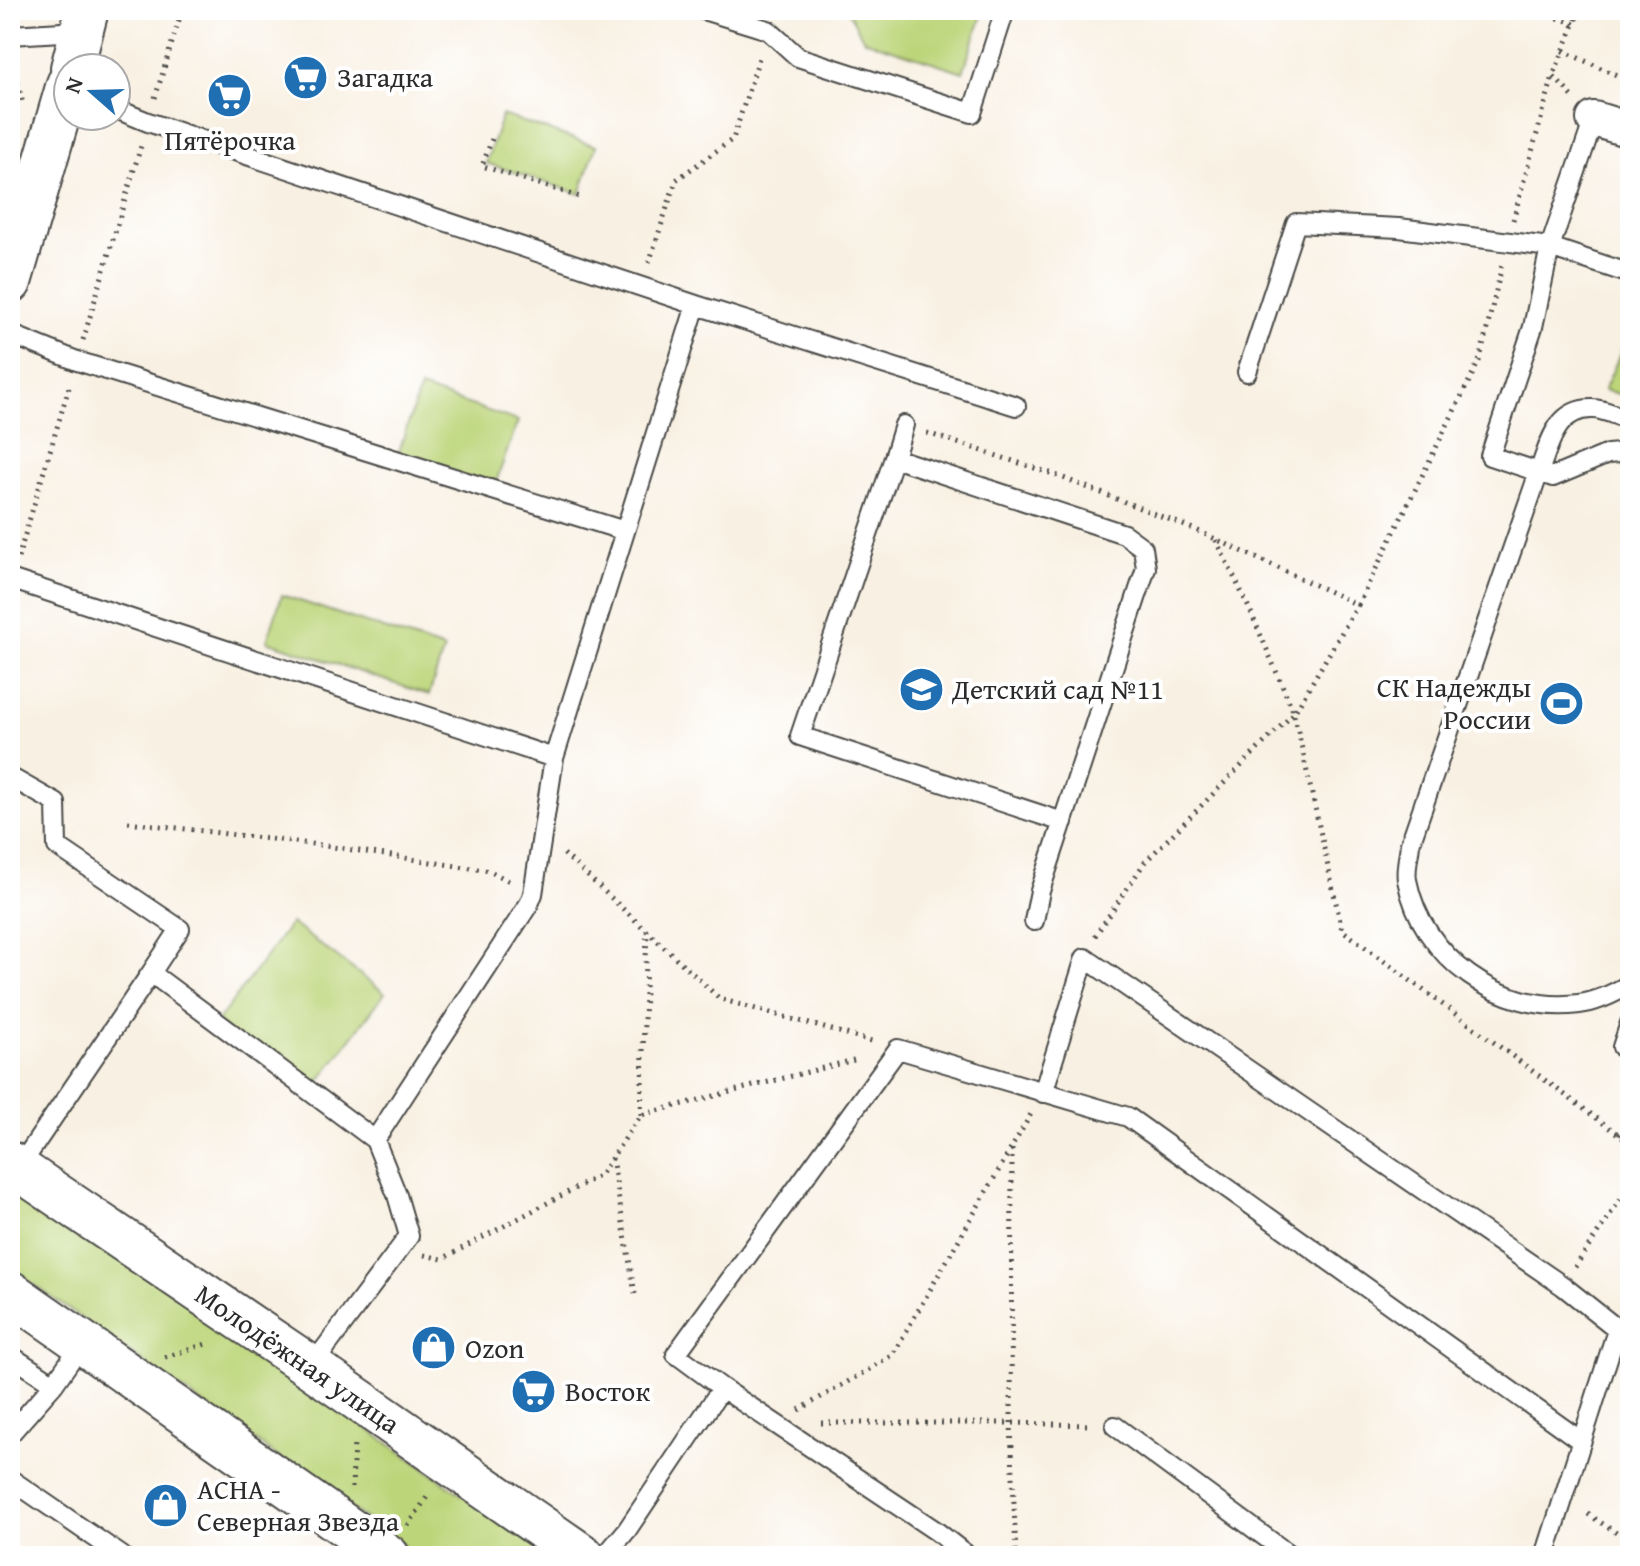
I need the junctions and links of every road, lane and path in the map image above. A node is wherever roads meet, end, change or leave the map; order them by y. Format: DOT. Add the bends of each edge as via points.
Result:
graph roads {
  1 [pos="182,10"];
  2 [pos="703,10"];
  3 [pos="1005,10"];
  4 [pos="1535,10"];
  5 [pos="1580,10"];
  6 [pos="1575,24"];
  7 [pos="768,30"];
  8 [pos="10,35"];
  9 [pos="79,36"];
  10 [pos="1563,51"];
  11 [pos="1553,76"];
  12 [pos="1630,81"];
  13 [pos="132,116"];
  14 [pos="1594,119"];
  15 [pos="148,122"];
  16 [pos="1630,130"];
  17 [pos="55,132"];
  18 [pos="492,139"];
  19 [pos="583,198"];
  20 [pos="1507,243"];
  21 [pos="1550,247"];
  22 [pos="1630,274"];
  23 [pos="10,282"];
  24 [pos="641,287"];
  25 [pos="696,305"];
  26 [pos="10,334"];
  27 [pos="77,361"];
  28 [pos="1247,372"];
  29 [pos="1016,406"];
  30 [pos="1630,420"];
  31 [pos="904,425"];
  32 [pos="1630,452"];
  33 [pos="894,458"];
  34 [pos="1539,472"];
  35 [pos="625,531"];
  36 [pos="11,580"];
  37 [pos="1358,605"];
  38 [pos="554,758"];
  39 [pos="10,777"];
  40 [pos="128,822"];
  41 [pos="1063,822"];
  42 [pos="542,834"];
  43 [pos="533,894"];
  44 [pos="1034,921"];
  45 [pos="647,930"];
  46 [pos="1085,958"];
  47 [pos="151,973"];
  48 [pos="1630,984"];
  49 [pos="1630,1023"];
  50 [pos="1622,1047"];
  51 [pos="898,1049"];
  52 [pos="1043,1093"];
  53 [pos="641,1115"];
  54 [pos="1630,1119"];
  55 [pos="1619,1135"];
  56 [pos="375,1140"];
  57 [pos="1012,1147"];
  58 [pos="612,1158"];
  59 [pos="14,1166"];
  60 [pos="1630,1185"];
  61 [pos="400,1249"];
  62 [pos="1563,1286"];
  63 [pos="10,1292"];
  64 [pos="635,1294"];
  65 [pos="1624,1334"];
  66 [pos="221,1338"];
  67 [pos="84,1341"];
  68 [pos="10,1355"];
  69 [pos="161,1359"];
  70 [pos="311,1367"];
  71 [pos="54,1384"];
  72 [pos="722,1388"];
  73 [pos="1011,1423"];
  74 [pos="775,1424"];
  75 [pos="1115,1426"];
  76 [pos="10,1434"];
  77 [pos="1581,1441"];
  78 [pos="10,1479"];
  79 [pos="1588,1514"];
  80 [pos="1630,1542"];
  81 [pos="122,1556"];
  82 [pos="388,1556"];
  83 [pos="583,1556"];
  84 [pos="605,1556"];
  85 [pos="968,1556"];
  86 [pos="1016,1556"];
  87 [pos="1291,1556"];
  88 [pos="1545,1556"];
  89 [pos="1620,1556"];
  1 -- 15 [label="path"];
  2 -- 7 [label="lane"];
  3 -- 7 [label="lane" via="972,113 798,57"];
  4 -- 6 [label="path"];
  5 -- 6 [label="path"];
  6 -- 10 [label="path"];
  7 -- 24 [label="path" via="733,139 676,180"];
  8 -- 9 [label="lane"];
  10 -- 11 [label="path"];
  10 -- 12 [label="path"];
  11 -- 14 [label="path"];
  11 -- 20 [label="path"];
  13 -- 15 [label="lane"];
  14 -- 16 [label="street"];
  14 -- 21 [label="lane"];
  15 -- 24 [label="lane"];
  15 -- 27 [label="path"];
  17 -- 23 [label="street"];
  18 -- 19 [label="path" via="482,166"];
  20 -- 21 [label="lane"];
  20 -- 28 [label="lane" via="1399,228 1296,223"];
  20 -- 37 [label="path" via="1480,359"];
  21 -- 22 [label="lane"];
  21 -- 34 [label="lane" via="1533,327 1490,456"];
  24 -- 25 [label="lane"];
  25 -- 29 [label="lane"];
  25 -- 35 [label="lane"];
  26 -- 27 [label="lane"];
  27 -- 35 [label="lane"];
  27 -- 36 [label="path"];
  30 -- 34 [label="lane" via="1593,409 1565,417 1554,430"];
  31 -- 33 [label="lane"];
  31 -- 37 [label="path" via="1053,474 1196,530"];
  32 -- 34 [label="lane" via="1608,454 1553,477"];
  33 -- 41 [label="lane" via="1124,534 1143,548 1146,568"];
  33 -- 41 [label="lane" via="800,736"];
  34 -- 48 [label="lane" via="1410,844 1406,877 1436,946 1469,976 1503,995 1541,1005 1580,1004"];
  35 -- 38 [label="lane"];
  36 -- 38 [label="lane"];
  37 -- 46 [label="path" via="1294,713 1145,862 1097,929"];
  38 -- 42 [label="lane"];
  39 -- 47 [label="lane" via="56,803 57,846 180,929"];
  40 -- 43 [label="path" via="490,871"];
  41 -- 44 [label="lane"];
  42 -- 43 [label="lane"];
  42 -- 45 [label="path"];
  43 -- 56 [label="lane"];
  45 -- 51 [label="path" via="720,999"];
  45 -- 53 [label="path"];
  46 -- 52 [label="lane"];
  46 -- 62 [label="lane"];
  47 -- 56 [label="lane"];
  47 -- 59 [label="lane"];
  49 -- 50 [label="lane"];
  51 -- 52 [label="lane"];
  51 -- 53 [label="path"];
  51 -- 72 [label="lane" via="676,1354"];
  52 -- 57 [label="path"];
  52 -- 77 [label="lane" via="1128,1117"];
  53 -- 58 [label="path"];
  54 -- 55 [label="path"];
  56 -- 61 [label="lane" via="409,1236"];
  57 -- 73 [label="path"];
  57 -- 74 [label="path" via="892,1356"];
  58 -- 61 [label="path" via="600,1175 442,1259"];
  58 -- 64 [label="path"];
  59 -- 70 [label="street, Молодёжная улица"];
  60 -- 62 [label="path"];
  61 -- 70 [label="lane"];
  62 -- 65 [label="lane"];
  63 -- 67 [label="street"];
  65 -- 77 [label="lane"];
  66 -- 69 [label="path"];
  67 -- 71 [label="lane"];
  67 -- 82 [label="street"];
  68 -- 71 [label="lane"];
  70 -- 83 [label="street, Молодёжная улица"];
  71 -- 76 [label="lane"];
  72 -- 74 [label="lane"];
  72 -- 84 [label="lane"];
  73 -- 74 [label="path"];
  73 -- 75 [label="path"];
  73 -- 86 [label="path"];
  74 -- 85 [label="lane"];
  75 -- 87 [label="lane"];
  77 -- 88 [label="lane"];
  78 -- 81 [label="lane"];
  79 -- 80 [label="path"];
  80 -- 89 [label="path"];
}
